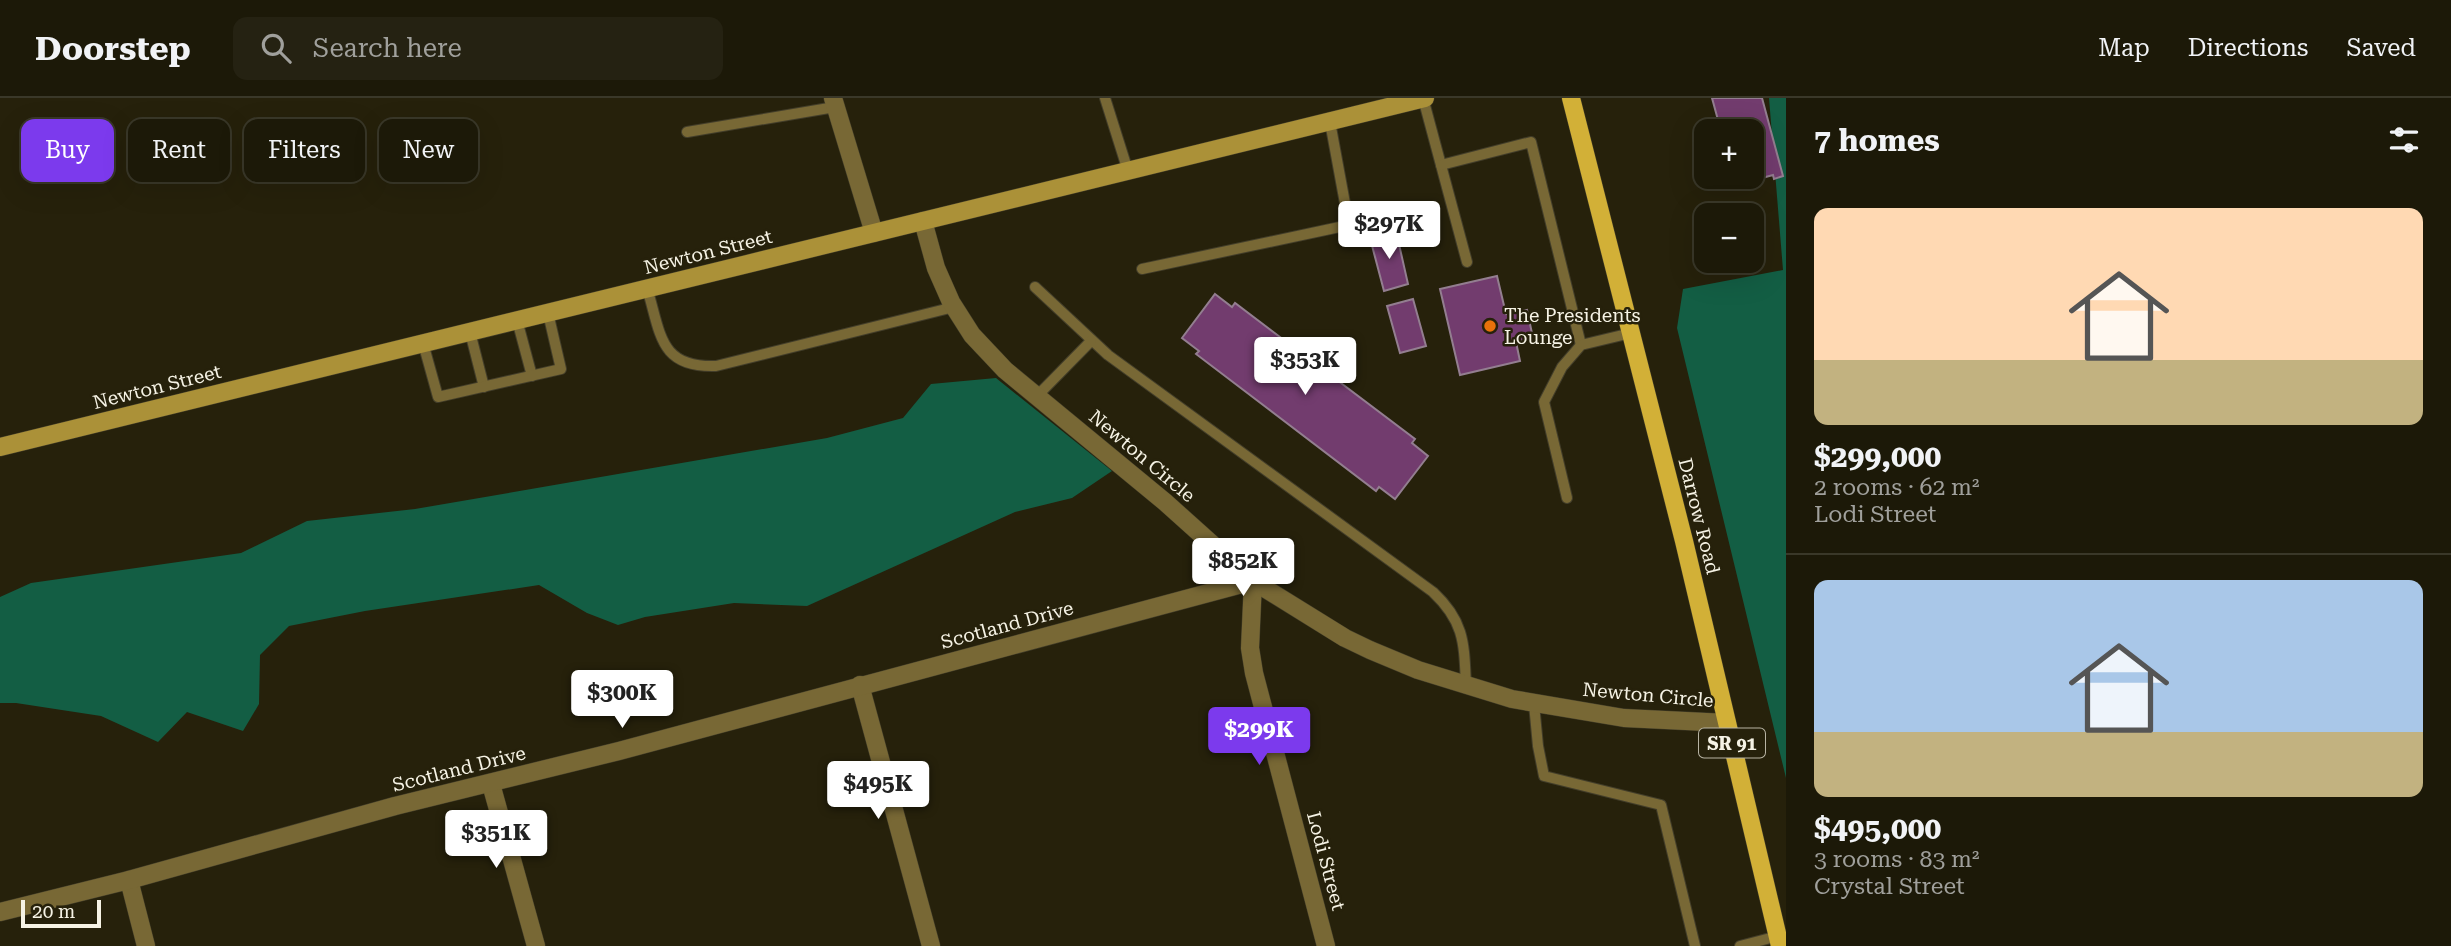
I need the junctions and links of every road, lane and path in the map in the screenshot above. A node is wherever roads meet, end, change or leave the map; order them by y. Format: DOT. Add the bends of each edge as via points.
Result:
graph roads {
  1 [pos="1105,98"];
  2 [pos="1571,98"];
  3 [pos="1416,99"];
  4 [pos="834,102"];
  5 [pos="1330,122"];
  6 [pos="687,132"];
  7 [pos="1441,165"];
  8 [pos="1128,171"];
  9 [pos="923,221"];
  10 [pos="874,233"];
  11 [pos="1467,262"];
  12 [pos="1142,269"];
  13 [pos="1035,287"];
  14 [pos="648,288"];
  15 [pos="954,307"];
  16 [pos="548,313"];
  17 [pos="517,320"];
  18 [pos="470,332"];
  19 [pos="1631,333"];
  20 [pos="1091,341"];
  21 [pos="424,343"];
  22 [pos="1581,345"];
  23 [pos="532,376"];
  24 [pos="484,387"];
  25 [pos="1037,396"];
  26 [pos="0,447"];
  27 [pos="1567,498"];
  28 [pos="1252,581"];
  29 [pos="860,685"];
  30 [pos="1466,685"];
  31 [pos="1534,704"];
  32 [pos="1727,723"];
  33 [pos="491,784"];
  34 [pos="129,880"];
  35 [pos="0,912"];
  36 [pos="1779,941"];
  37 [pos="146,946"];
  38 [pos="536,946"];
  39 [pos="931,946"];
  40 [pos="1326,946"];
  41 [pos="1695,946"];
  42 [pos="1740,946"];
  1 -- 8 [label="lane"];
  2 -- 19 [label="main road, Darrow Road / SR 91"];
  3 -- 5 [label="street, Newton Street"];
  3 -- 7 [label="lane"];
  4 -- 6 [label="lane"];
  4 -- 10 [label="street"];
  5 -- 8 [label="street, Newton Street"];
  5 -- 12 [label="lane" via="1349,225"];
  7 -- 11 [label="lane"];
  7 -- 22 [label="lane" via="1531,142"];
  8 -- 9 [label="street, Newton Street"];
  9 -- 10 [label="street, Newton Street"];
  9 -- 15 [label="street, Newton Circle" via="936,268"];
  10 -- 14 [label="street, Newton Street"];
  13 -- 20 [label="lane"];
  14 -- 15 [label="lane" via="663,341 671,354 695,367 716,366"];
  14 -- 16 [label="street, Newton Street"];
  15 -- 25 [label="street, Newton Circle" via="972,335"];
  16 -- 17 [label="street, Newton Street"];
  16 -- 23 [label="lane" via="561,369"];
  17 -- 18 [label="street, Newton Street"];
  17 -- 23 [label="lane"];
  18 -- 21 [label="street, Newton Street"];
  18 -- 24 [label="lane"];
  19 -- 22 [label="lane"];
  19 -- 32 [label="main road, Darrow Road / SR 91"];
  20 -- 25 [label="lane"];
  20 -- 30 [label="lane" via="1433,592 1460,626"];
  21 -- 24 [label="lane" via="438,397"];
  21 -- 26 [label="street, Newton Street"];
  22 -- 27 [label="lane" via="1562,367 1544,402"];
  23 -- 24 [label="lane"];
  25 -- 28 [label="street, Newton Circle"];
  28 -- 29 [label="street, Scotland Drive"];
  28 -- 30 [label="street, Newton Circle" via="1345,638"];
  28 -- 40 [label="street, Lodi Street" via="1254,673"];
  29 -- 33 [label="street, Scotland Drive"];
  29 -- 39 [label="street"];
  30 -- 31 [label="street, Newton Circle"];
  31 -- 32 [label="street, Newton Circle" via="1625,718"];
  31 -- 41 [label="lane" via="1544,776 1661,805"];
  32 -- 36 [label="main road, Darrow Road / SR 91"];
  33 -- 34 [label="street, Scotland Drive"];
  33 -- 38 [label="street"];
  34 -- 35 [label="street, Scotland Drive"];
  34 -- 37 [label="street"];
  36 -- 42 [label="lane"];
}
